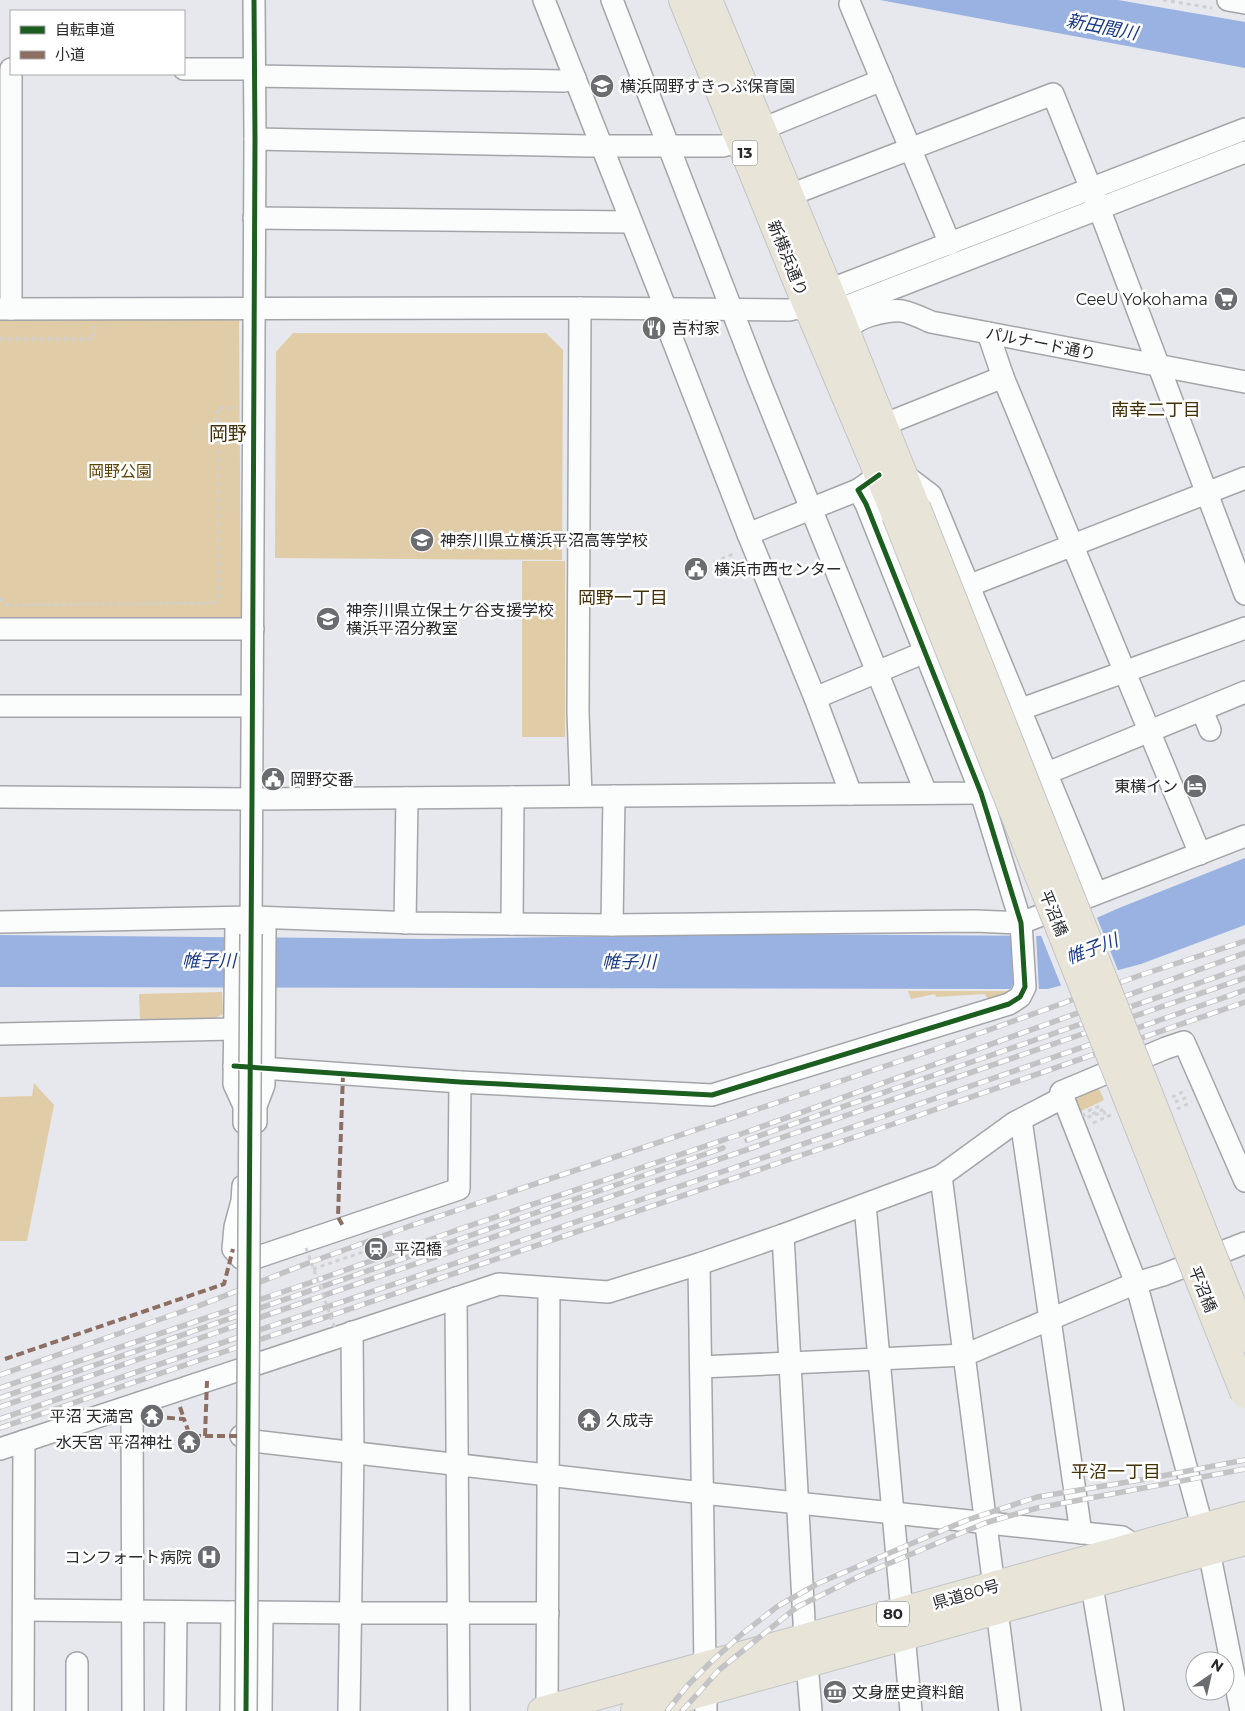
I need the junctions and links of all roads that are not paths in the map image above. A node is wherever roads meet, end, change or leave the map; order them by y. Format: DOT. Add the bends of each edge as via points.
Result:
graph roads {
  1 [pos="254,0"];
  2 [pos="544,0"];
  3 [pos="612,0"];
  4 [pos="683,0"];
  5 [pos="708,0"];
  6 [pos="1245,3"];
  7 [pos="850,4"];
  8 [pos="1223,4"];
  9 [pos="185,69"];
  10 [pos="254,72"];
  11 [pos="11,75"];
  12 [pos="576,78"];
  13 [pos="882,80"];
  14 [pos="1245,129"];
  15 [pos="751,135"];
  16 [pos="255,138"];
  17 [pos="669,145"];
  18 [pos="601,146"];
  19 [pos="910,149"];
  20 [pos="1245,152"];
  21 [pos="1090,189"];
  22 [pos="790,195"];
  23 [pos="1098,209"];
  24 [pos="254,218"];
  25 [pos="631,222"];
  26 [pos="950,244"];
  27 [pos="580,308"];
  28 [pos="6,309"];
  29 [pos="254,309"];
  30 [pos="666,309"];
  31 [pos="732,309"];
  32 [pos="830,310"];
  33 [pos="988,333"];
  34 [pos="1157,365"];
  35 [pos="1003,377"];
  36 [pos="1245,382"];
  37 [pos="883,426"];
  38 [pos="1245,478"];
  39 [pos="880,480"];
  40 [pos="1206,493"];
  41 [pos="811,509"];
  42 [pos="906,511"];
  43 [pos="743,543"];
  44 [pos="1072,546"];
  45 [pos="968,586"];
  46 [pos="1245,594"];
  47 [pos="1245,628"];
  48 [pos="0,629"];
  49 [pos="253,629"];
  50 [pos="925,652"];
  51 [pos="877,672"];
  52 [pos="1124,672"];
  53 [pos="1245,692"];
  54 [pos="815,698"];
  55 [pos="0,706"];
  56 [pos="252,706"];
  57 [pos="1019,710"];
  58 [pos="1202,710"];
  59 [pos="1210,730"];
  60 [pos="1149,732"];
  61 [pos="1045,774"];
  62 [pos="926,793"];
  63 [pos="981,793"];
  64 [pos="852,794"];
  65 [pos="581,796"];
  66 [pos="614,796"];
  67 [pos="0,797"];
  68 [pos="513,797"];
  69 [pos="407,798"];
  70 [pos="252,799"];
  71 [pos="1245,836"];
  72 [pos="1200,854"];
  73 [pos="1096,893"];
  74 [pos="0,922"];
  75 [pos="404,923"];
  76 [pos="1021,923"];
  77 [pos="512,924"];
  78 [pos="612,925"];
  79 [pos="251,927"];
  80 [pos="234,1029"];
  81 [pos="0,1034"];
  82 [pos="234,1066"];
  83 [pos="264,1068"];
  84 [pos="460,1082"];
  85 [pos="1062,1098"];
  86 [pos="1020,1120"];
  87 [pos="941,1176"];
  88 [pos="1245,1181"];
  89 [pos="865,1205"];
  90 [pos="783,1235"];
  91 [pos="1245,1243"];
  92 [pos="255,1258"];
  93 [pos="699,1264"];
  94 [pos="1136,1283"];
  95 [pos="549,1288"];
  96 [pos="456,1298"];
  97 [pos="1050,1320"];
  98 [pos="344,1330"];
  99 [pos="1245,1338"];
  100 [pos="964,1355"];
  101 [pos="879,1358"];
  102 [pos="790,1363"];
  103 [pos="248,1367"];
  104 [pos="701,1367"];
  105 [pos="1245,1394"];
  106 [pos="132,1406"];
  107 [pos="247,1438"];
  108 [pos="24,1441"];
  109 [pos="0,1449"];
  110 [pos="353,1453"];
  111 [pos="456,1465"];
  112 [pos="548,1475"];
  113 [pos="703,1493"];
  114 [pos="797,1503"];
  115 [pos="893,1514"];
  116 [pos="1245,1516"];
  117 [pos="987,1523"];
  118 [pos="1072,1532"];
  119 [pos="1205,1539"];
  120 [pos="1245,1541"];
  121 [pos="1136,1546"];
  122 [pos="1082,1570"];
  123 [pos="996,1598"];
  124 [pos="24,1610"];
  125 [pos="132,1611"];
  126 [pos="176,1612"];
  127 [pos="246,1612"];
  128 [pos="548,1613"];
  129 [pos="350,1614"];
  130 [pos="458,1614"];
  131 [pos="902,1624"];
  132 [pos="806,1651"];
  133 [pos="77,1663"];
  134 [pos="706,1690"];
  135 [pos="544,1710"];
  136 [pos="23,1711"];
  137 [pos="77,1711"];
  138 [pos="133,1711"];
  139 [pos="175,1711"];
  140 [pos="231,1711"];
  141 [pos="246,1711"];
  142 [pos="261,1711"];
  143 [pos="349,1711"];
  144 [pos="459,1711"];
  145 [pos="635,1711"];
  146 [pos="811,1711"];
  147 [pos="911,1711"];
  148 [pos="1010,1711"];
  149 [pos="1112,1711"];
  150 [pos="1241,1711"];
  1 -- 10 [label="street"];
  2 -- 12 [label="street"];
  3 -- 17 [label="street"];
  4 -- 15 [label="main road, 新横浜通り / 13"];
  5 -- 15 [label="main road, 新横浜通り / 13"];
  6 -- 8 [label="street"];
  7 -- 13 [label="street"];
  9 -- 10 [label="street"];
  10 -- 12 [label="street" via="564,81"];
  10 -- 16 [label="street"];
  11 -- 28 [label="street"];
  12 -- 18 [label="street"];
  13 -- 15 [label="street"];
  13 -- 19 [label="street"];
  14 -- 21 [label="street"];
  15 -- 17 [label="street" via="723,146"];
  15 -- 22 [label="main road, 新横浜通り / 13"];
  15 -- 32 [label="main road, 新横浜通り / 13"];
  16 -- 18 [label="street"];
  16 -- 24 [label="street"];
  17 -- 18 [label="street"];
  17 -- 31 [label="street"];
  18 -- 25 [label="street"];
  19 -- 21 [label="street" via="1053,94"];
  19 -- 22 [label="street"];
  19 -- 26 [label="street"];
  20 -- 23 [label="street"];
  21 -- 23 [label="street"];
  21 -- 26 [label="street"];
  22 -- 32 [label="main road, 新横浜通り / 13"];
  23 -- 32 [label="street"];
  23 -- 34 [label="street"];
  24 -- 25 [label="street"];
  24 -- 29 [label="street"];
  25 -- 30 [label="street"];
  26 -- 32 [label="street"];
  27 -- 29 [label="street"];
  27 -- 30 [label="street"];
  27 -- 65 [label="street" via="578,712"];
  28 -- 29 [label="street"];
  29 -- 49 [label="street"];
  30 -- 31 [label="street"];
  30 -- 43 [label="street" via="666,323"];
  31 -- 32 [label="street"];
  31 -- 41 [label="street"];
  32 -- 33 [label="street, パルナード通り" via="847,329 853,323 895,310 932,322"];
  32 -- 37 [label="main road, 新横浜通り / 13"];
  32 -- 39 [label="main road, 新横浜通り / 13"];
  33 -- 34 [label="street, パルナード通り"];
  33 -- 35 [label="street"];
  34 -- 36 [label="street, パルナード通り"];
  34 -- 40 [label="street"];
  35 -- 37 [label="street"];
  35 -- 44 [label="street"];
  37 -- 39 [label="main road, 新横浜通り / 13"];
  38 -- 40 [label="street"];
  39 -- 41 [label="street"];
  39 -- 42 [label="main road, 新横浜通り / 13"];
  39 -- 45 [label="street" via="931,496"];
  39 -- 50 [label="street" via="866,504"];
  40 -- 44 [label="street"];
  40 -- 46 [label="street"];
  41 -- 43 [label="street"];
  41 -- 51 [label="street"];
  42 -- 99 [label="main road, 平沼橋 / 13, bridge"];
  42 -- 105 [label="main road, 平沼橋 / 13, bridge"];
  43 -- 54 [label="street"];
  44 -- 45 [label="street"];
  44 -- 52 [label="street"];
  45 -- 57 [label="street"];
  47 -- 52 [label="street"];
  48 -- 49 [label="street"];
  49 -- 56 [label="street"];
  50 -- 51 [label="street"];
  50 -- 63 [label="street"];
  51 -- 54 [label="street"];
  51 -- 62 [label="street"];
  52 -- 57 [label="street"];
  52 -- 60 [label="street"];
  53 -- 58 [label="street"];
  54 -- 64 [label="street"];
  55 -- 56 [label="street"];
  56 -- 70 [label="street"];
  57 -- 61 [label="street"];
  58 -- 59 [label="street"];
  58 -- 60 [label="street"];
  60 -- 61 [label="street"];
  60 -- 72 [label="street"];
  61 -- 63 [label="street"];
  61 -- 73 [label="street"];
  62 -- 63 [label="street"];
  62 -- 64 [label="street"];
  63 -- 76 [label="street"];
  64 -- 66 [label="street"];
  65 -- 66 [label="street"];
  65 -- 68 [label="street"];
  66 -- 78 [label="street"];
  67 -- 70 [label="street"];
  68 -- 69 [label="street"];
  68 -- 77 [label="street"];
  69 -- 70 [label="street"];
  69 -- 75 [label="street"];
  70 -- 79 [label="street"];
  71 -- 72 [label="street"];
  72 -- 73 [label="street"];
  73 -- 76 [label="street"];
  74 -- 79 [label="street"];
  75 -- 77 [label="street"];
  75 -- 79 [label="street"];
  76 -- 78 [label="street"];
  76 -- 84 [label="street" via="1025,987 1020,997 1009,1004 712,1096"];
  77 -- 78 [label="street"];
  79 -- 80 [label="street" via="234,994"];
  79 -- 83 [label="street" via="264,995"];
  79 -- 141 [label="street, bridge"];
  80 -- 81 [label="street"];
  80 -- 82 [label="street"];
  82 -- 83 [label="street"];
  82 -- 92 [label="street" via="234,1084 244,1106 242,1201 233,1249 241,1258"];
  83 -- 84 [label="street"];
  83 -- 92 [label="street" via="264,1088 256,1106"];
  84 -- 92 [label="street" via="459,1188"];
  85 -- 86 [label="street"];
  85 -- 88 [label="street" via="1060,1092 1184,1042"];
  85 -- 94 [label="street"];
  86 -- 87 [label="street"];
  86 -- 97 [label="street"];
  87 -- 89 [label="street"];
  87 -- 100 [label="street"];
  89 -- 90 [label="street"];
  89 -- 101 [label="street"];
  90 -- 93 [label="street"];
  90 -- 102 [label="street"];
  91 -- 94 [label="street"];
  93 -- 95 [label="street" via="608,1292"];
  93 -- 104 [label="street"];
  94 -- 97 [label="street"];
  94 -- 119 [label="street"];
  95 -- 96 [label="street" via="499,1284"];
  95 -- 112 [label="street"];
  96 -- 98 [label="street"];
  96 -- 111 [label="street"];
  97 -- 100 [label="street"];
  97 -- 118 [label="street"];
  98 -- 103 [label="street"];
  98 -- 110 [label="street"];
  100 -- 101 [label="street"];
  100 -- 117 [label="street"];
  101 -- 102 [label="street"];
  101 -- 115 [label="street"];
  102 -- 104 [label="street"];
  102 -- 114 [label="street"];
  103 -- 106 [label="street"];
  103 -- 107 [label="street"];
  104 -- 113 [label="street"];
  106 -- 108 [label="street"];
  106 -- 125 [label="street"];
  107 -- 110 [label="street"];
  107 -- 127 [label="street"];
  108 -- 109 [label="street"];
  108 -- 124 [label="street"];
  110 -- 111 [label="street"];
  110 -- 129 [label="street"];
  111 -- 112 [label="street"];
  111 -- 130 [label="street"];
  112 -- 113 [label="street"];
  112 -- 128 [label="street"];
  113 -- 114 [label="street"];
  113 -- 134 [label="street"];
  114 -- 115 [label="street"];
  114 -- 132 [label="street"];
  115 -- 117 [label="street"];
  115 -- 131 [label="street"];
  116 -- 119 [label="main road, 県道80号 / 80"];
  117 -- 118 [label="street"];
  117 -- 123 [label="street"];
  118 -- 121 [label="street" via="1122,1538"];
  118 -- 122 [label="street"];
  119 -- 120 [label="main road, 県道80号 / 80"];
  119 -- 121 [label="main road, 県道80号 / 80"];
  119 -- 122 [label="main road, 県道80号 / 80"];
  119 -- 150 [label="street"];
  121 -- 122 [label="main road, 県道80号 / 80"];
  122 -- 123 [label="main road, 県道80号 / 80"];
  122 -- 149 [label="street"];
  123 -- 131 [label="main road, 県道80号 / 80"];
  123 -- 148 [label="street"];
  124 -- 125 [label="street"];
  124 -- 136 [label="street"];
  125 -- 126 [label="street"];
  125 -- 138 [label="street"];
  126 -- 127 [label="street"];
  126 -- 139 [label="street"];
  127 -- 129 [label="street"];
  127 -- 140 [label="street"];
  127 -- 142 [label="street"];
  128 -- 130 [label="street"];
  128 -- 135 [label="street"];
  129 -- 130 [label="street"];
  129 -- 143 [label="street"];
  130 -- 144 [label="street"];
  131 -- 132 [label="main road, 県道80号 / 80"];
  131 -- 147 [label="street"];
  132 -- 134 [label="main road, 県道80号 / 80"];
  132 -- 146 [label="street"];
  133 -- 137 [label="street"];
  134 -- 135 [label="main road, 県道80号 / 80"];
  134 -- 145 [label="main road, 県道80号 / 80"];
}
